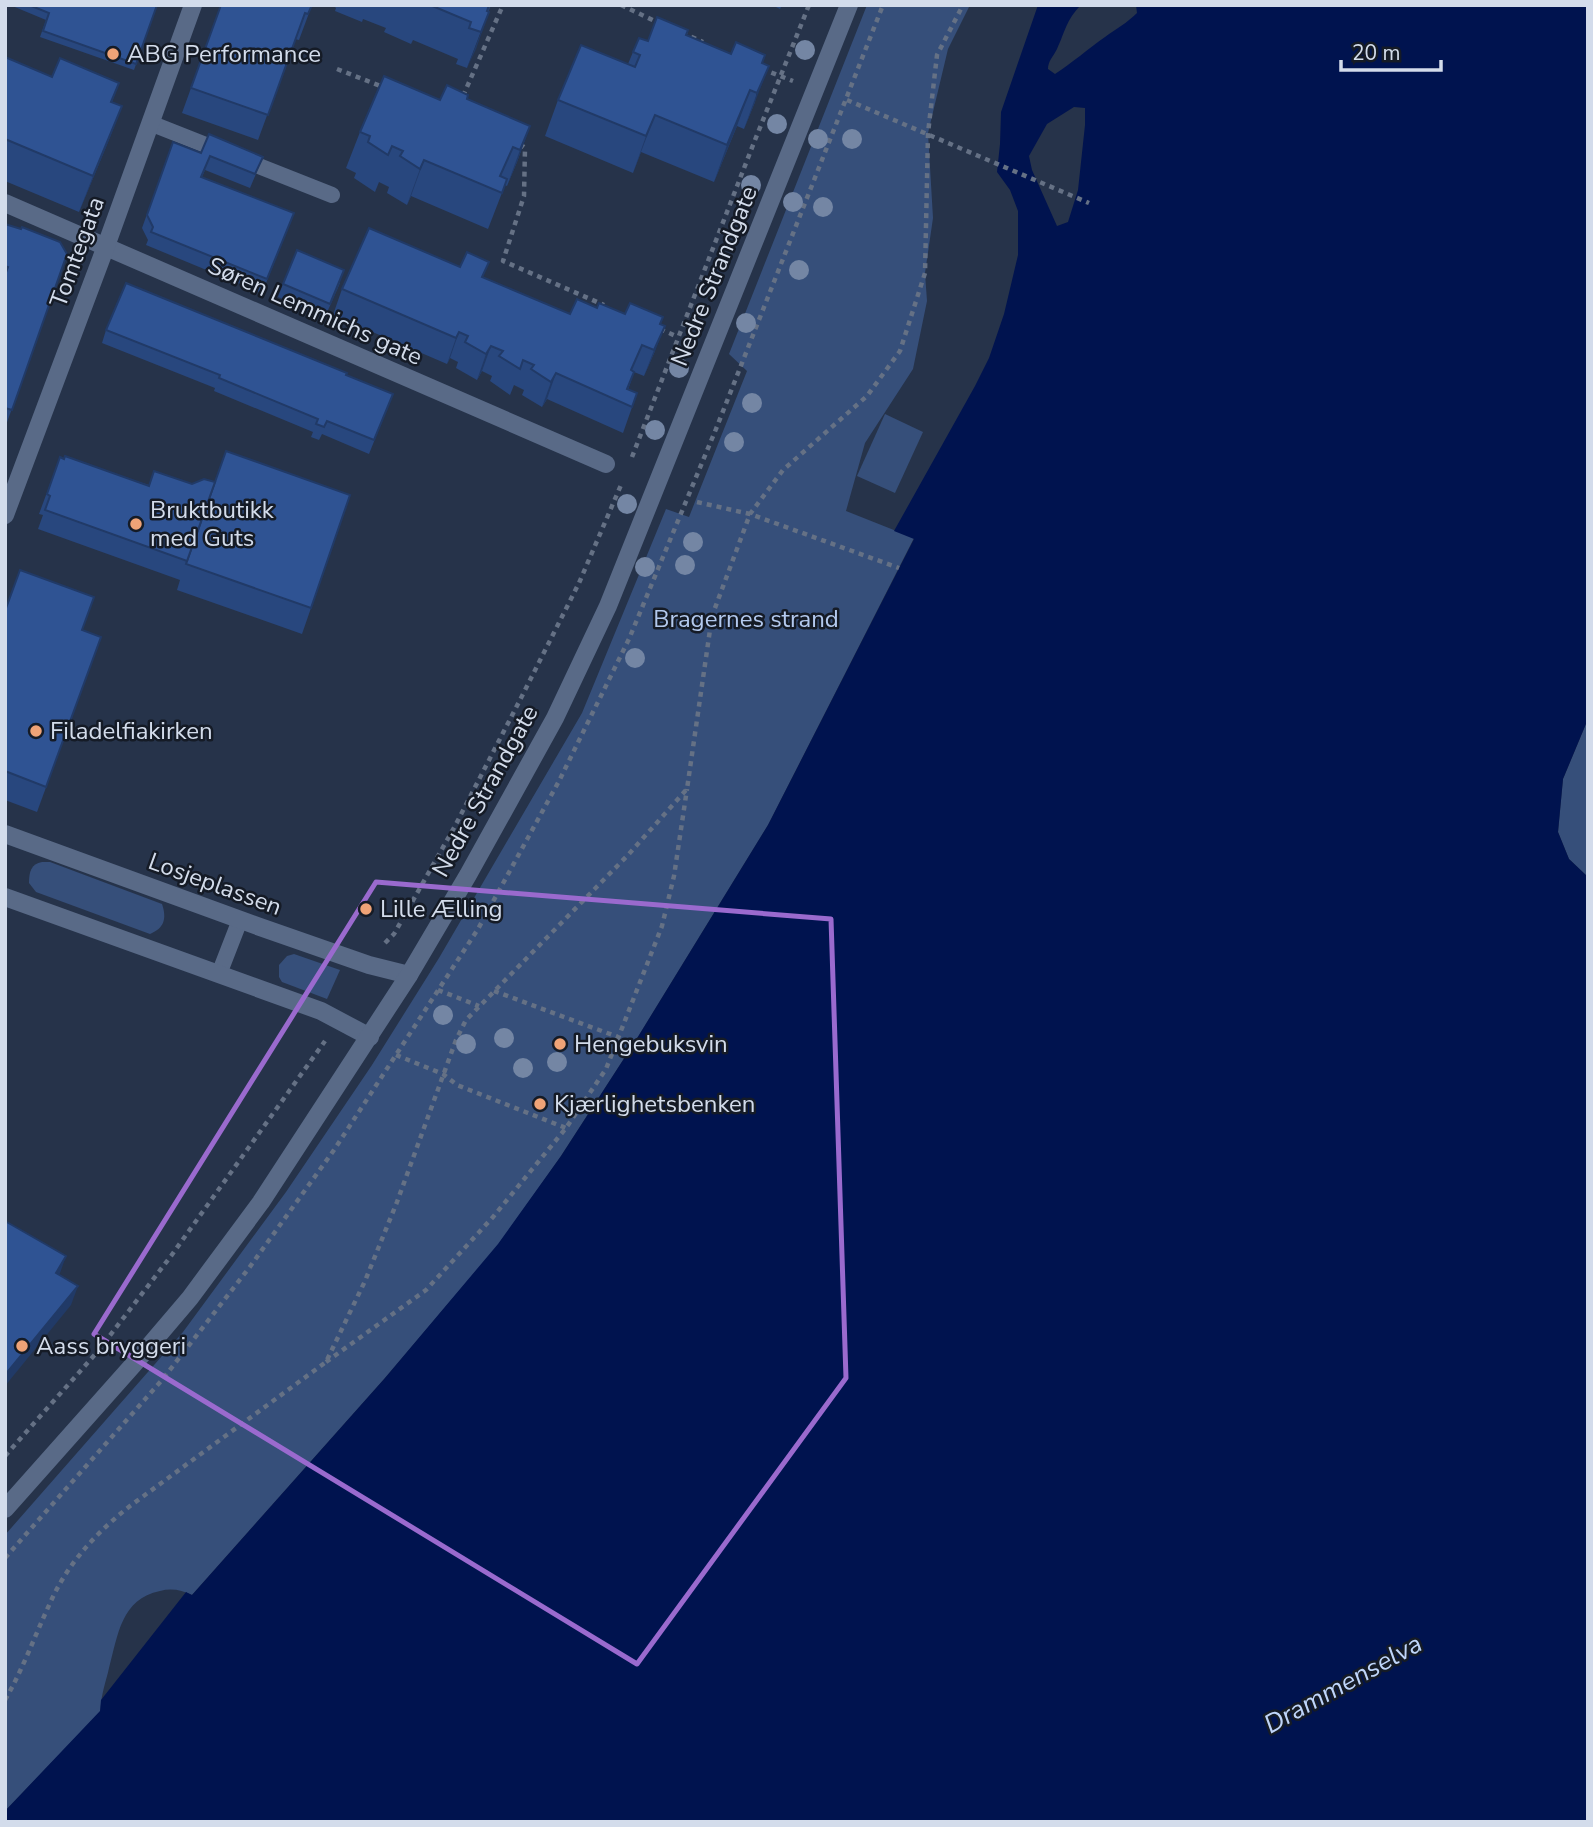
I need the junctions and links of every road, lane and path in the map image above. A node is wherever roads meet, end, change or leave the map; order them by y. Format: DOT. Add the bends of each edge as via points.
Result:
graph roads {
  1 [pos="192,5"];
  2 [pos="503,5"];
  3 [pos="621,5"];
  4 [pos="809,5"];
  5 [pos="849,5"];
  6 [pos="963,5"];
  7 [pos="667,26"];
  8 [pos="679,32"];
  9 [pos="713,47"];
  10 [pos="758,67"];
  11 [pos="337,69"];
  12 [pos="781,77"];
  13 [pos="384,88"];
  14 [pos="847,100"];
  15 [pos="459,103"];
  16 [pos="150,123"];
  17 [pos="928,133"];
  18 [pos="517,141"];
  19 [pos="332,195"];
  20 [pos="5,203"];
  21 [pos="1089,203"];
  22 [pos="106,246"];
  23 [pos="616,310"];
  24 [pos="653,327"];
  25 [pos="678,337"];
  26 [pos="630,461"];
  27 [pos="606,464"];
  28 [pos="621,485"];
  29 [pos="697,502"];
  30 [pos="750,514"];
  31 [pos="5,515"];
  32 [pos="899,568"];
  33 [pos="687,789"];
  34 [pos="5,834"];
  35 [pos="5,897"];
  36 [pos="240,920"];
  37 [pos="381,949"];
  38 [pos="219,974"];
  39 [pos="409,975"];
  40 [pos="438,990"];
  41 [pos="494,990"];
  42 [pos="480,1006"];
  43 [pos="329,1034"];
  44 [pos="370,1037"];
  45 [pos="618,1037"];
  46 [pos="396,1055"];
  47 [pos="443,1074"];
  48 [pos="566,1128"];
  49 [pos="326,1362"];
  50 [pos="5,1456"];
  51 [pos="5,1509"];
  52 [pos="5,1700"];
  1 -- 16 [label="street, Tomtegata"];
  2 -- 15 [label="path"];
  3 -- 7 [label="path"];
  4 -- 12 [label="path"];
  5 -- 39 [label="street, Nedre Strandgate" via="608,606 555,718"];
  6 -- 17 [label="path" via="937,55"];
  8 -- 9 [label="path"];
  10 -- 12 [label="path"];
  11 -- 13 [label="path"];
  12 -- 25 [label="path"];
  14 -- 17 [label="path"];
  16 -- 19 [label="lane"];
  16 -- 22 [label="street, Tomtegata"];
  17 -- 21 [label="path"];
  17 -- 30 [label="path" via="925,273 900,351 867,396 783,470"];
  18 -- 23 [label="path" via="525,148 524,196 503,261"];
  20 -- 22 [label="street, Søren Lemmichs gate"];
  22 -- 27 [label="street, Søren Lemmichs gate"];
  22 -- 31 [label="street, Tomtegata"];
  24 -- 25 [label="path"];
  25 -- 26 [label="path"];
  28 -- 37 [label="path" via="579,583 461,815"];
  29 -- 30 [label="path"];
  30 -- 32 [label="path"];
  30 -- 33 [label="path" via="712,617"];
  33 -- 41 [label="path"];
  33 -- 45 [label="path" via="662,926"];
  34 -- 36 [label="street, Losjeplassen"];
  35 -- 38 [label="street"];
  36 -- 38 [label="lane"];
  36 -- 39 [label="street, Losjeplassen"];
  38 -- 44 [label="street" via="321,1011"];
  39 -- 44 [label="street, Nedre Strandgate"];
  40 -- 42 [label="path"];
  41 -- 42 [label="path"];
  41 -- 45 [label="path"];
  42 -- 47 [label="path" via="466,1020"];
  43 -- 50 [label="path" via="172,1256 98,1351"];
  44 -- 51 [label="street, Nedre Strandgate" via="261,1202 190,1298"];
  45 -- 48 [label="path" via="606,1069"];
  46 -- 47 [label="path"];
  47 -- 48 [label="path" via="457,1085"];
  47 -- 49 [label="path" via="365,1281"];
  48 -- 49 [label="path" via="426,1290"];
  49 -- 52 [label="path" via="130,1506 82,1550 52,1599"];
}
